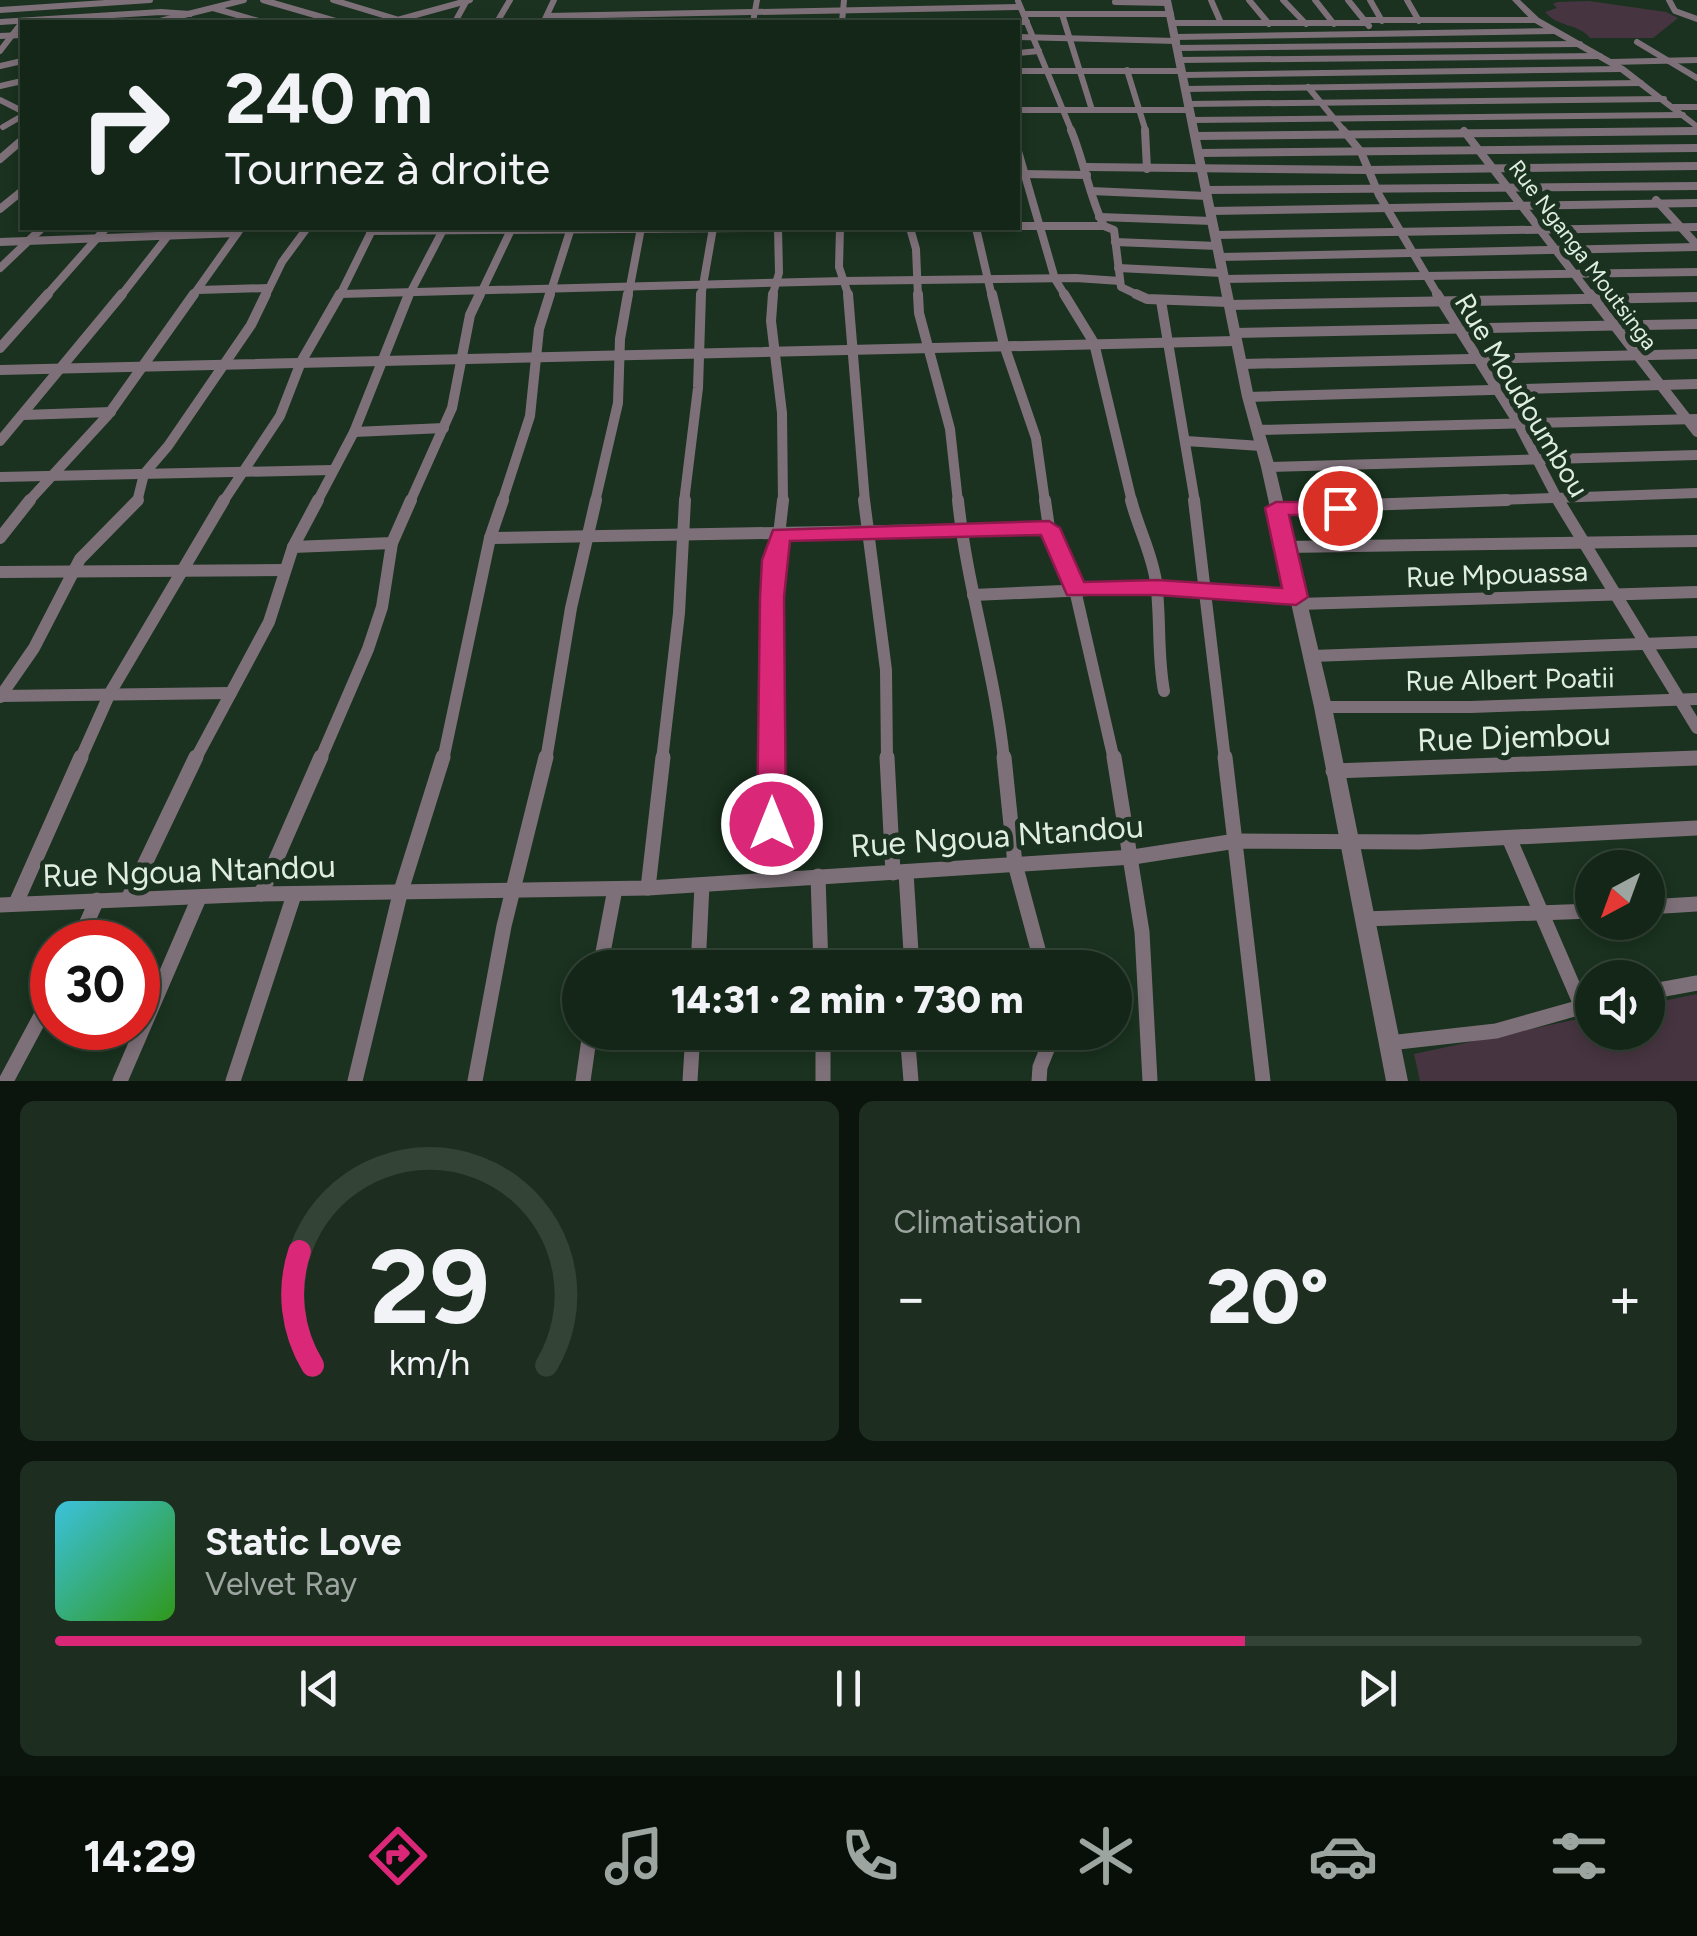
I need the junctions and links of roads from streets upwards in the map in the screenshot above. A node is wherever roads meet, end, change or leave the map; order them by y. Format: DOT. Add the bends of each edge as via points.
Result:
graph roads {
  1 [pos="56,0"];
  2 [pos="150,0"];
  3 [pos="244,0"];
  4 [pos="264,0"];
  5 [pos="333,0"];
  6 [pos="468,0"];
  7 [pos="554,0"];
  8 [pos="844,0"];
  9 [pos="1069,0"];
  10 [pos="1210,0"];
  11 [pos="1249,0"];
  12 [pos="1282,0"];
  13 [pos="1314,0"];
  14 [pos="1348,0"];
  15 [pos="1370,0"];
  16 [pos="1407,0"];
  17 [pos="1516,0"];
  18 [pos="1669,0"];
  19 [pos="1114,1"];
  20 [pos="758,6"];
  21 [pos="45,7"];
  22 [pos="212,8"];
  23 [pos="0,10"];
  24 [pos="844,10"];
  25 [pos="1445,10"];
  26 [pos="1022,11"];
  27 [pos="656,13"];
  28 [pos="190,14"];
  29 [pos="1062,14"];
  30 [pos="1075,14"];
  31 [pos="1118,14"];
  32 [pos="1488,14"];
  33 [pos="180,16"];
  34 [pos="545,19"];
  35 [pos="1697,19"];
  36 [pos="25,20"];
  37 [pos="38,20"];
  38 [pos="164,20"];
  39 [pos="192,20"];
  40 [pos="255,20"];
  41 [pos="333,20"];
  42 [pos="399,20"];
  43 [pos="405,20"];
  44 [pos="656,20"];
  45 [pos="842,20"];
  46 [pos="943,20"];
  47 [pos="1382,20"];
  48 [pos="1536,20"];
  49 [pos="1418,21"];
  50 [pos="1455,21"];
  51 [pos="1495,21"];
  52 [pos="1366,22"];
  53 [pos="1221,23"];
  54 [pos="20,24"];
  55 [pos="1269,24"];
  56 [pos="1306,24"];
  57 [pos="1334,24"];
  58 [pos="1554,31"];
  59 [pos="1375,33"];
  60 [pos="1391,33"];
  61 [pos="20,34"];
  62 [pos="1345,34"];
  63 [pos="0,36"];
  64 [pos="10,36"];
  65 [pos="1020,37"];
  66 [pos="1036,39"];
  67 [pos="1075,39"];
  68 [pos="1124,40"];
  69 [pos="1638,42"];
  70 [pos="1580,44"];
  71 [pos="1399,45"];
  72 [pos="3,50"];
  73 [pos="1039,51"];
  74 [pos="1020,52"];
  75 [pos="1600,56"];
  76 [pos="1408,58"];
  77 [pos="1671,60"];
  78 [pos="1697,60"];
  79 [pos="1180,62"];
  80 [pos="1611,62"];
  81 [pos="1622,69"];
  82 [pos="1078,70"];
  83 [pos="1127,70"];
  84 [pos="1544,70"];
  85 [pos="1020,71"];
  86 [pos="1046,71"];
  87 [pos="1418,72"];
  88 [pos="1697,78"];
  89 [pos="1641,82"];
  90 [pos="1559,83"];
  91 [pos="1308,86"];
  92 [pos="1432,86"];
  93 [pos="1664,100"];
  94 [pos="1559,101"];
  95 [pos="1323,102"];
  96 [pos="1438,102"];
  97 [pos="1450,102"];
  98 [pos="1697,107"];
  99 [pos="1674,108"];
  100 [pos="1061,109"];
  101 [pos="1020,110"];
  102 [pos="1092,110"];
  103 [pos="1140,110"];
  104 [pos="1682,114"];
  105 [pos="1574,116"];
  106 [pos="1335,118"];
  107 [pos="1454,118"];
  108 [pos="1697,128"];
  109 [pos="1590,132"];
  110 [pos="1467,134"];
  111 [pos="1351,136"];
  112 [pos="20,142"];
  113 [pos="1697,148"];
  114 [pos="1608,149"];
  115 [pos="9,151"];
  116 [pos="20,151"];
  117 [pos="1361,152"];
  118 [pos="1483,152"];
  119 [pos="1198,153"];
  120 [pos="0,158"];
  121 [pos="1625,166"];
  122 [pos="1697,166"];
  123 [pos="1496,167"];
  124 [pos="1147,169"];
  125 [pos="1202,170"];
  126 [pos="1367,170"];
  127 [pos="1086,171"];
  128 [pos="1021,174"];
  129 [pos="1643,186"];
  130 [pos="1697,186"];
  131 [pos="1507,187"];
  132 [pos="1376,189"];
  133 [pos="1091,191"];
  134 [pos="20,194"];
  135 [pos="1660,204"];
  136 [pos="1697,204"];
  137 [pos="1522,207"];
  138 [pos="0,209"];
  139 [pos="1387,209"];
  140 [pos="1102,221"];
  141 [pos="1020,226"];
  142 [pos="1040,226"];
  143 [pos="1697,226"];
  144 [pos="1679,227"];
  145 [pos="1538,228"];
  146 [pos="39,230"];
  147 [pos="104,230"];
  148 [pos="239,230"];
  149 [pos="306,230"];
  150 [pos="372,230"];
  151 [pos="442,230"];
  152 [pos="507,230"];
  153 [pos="594,230"];
  154 [pos="641,230"];
  155 [pos="713,230"];
  156 [pos="778,230"];
  157 [pos="840,230"];
  158 [pos="911,230"];
  159 [pos="976,230"];
  160 [pos="570,231"];
  161 [pos="1400,231"];
  162 [pos="170,232"];
  163 [pos="1215,234"];
  164 [pos="92,240"];
  165 [pos="0,242"];
  166 [pos="24,242"];
  167 [pos="1115,242"];
  168 [pos="1697,246"];
  169 [pos="1558,250"];
  170 [pos="1411,253"];
  171 [pos="0,268"];
  172 [pos="1118,268"];
  173 [pos="1697,272"];
  174 [pos="1575,274"];
  175 [pos="1426,276"];
  176 [pos="1055,279"];
  177 [pos="988,280"];
  178 [pos="843,281"];
  179 [pos="916,281"];
  180 [pos="1120,281"];
  181 [pos="701,284"];
  182 [pos="777,284"];
  183 [pos="628,287"];
  184 [pos="269,288"];
  185 [pos="482,288"];
  186 [pos="552,289"];
  187 [pos="198,290"];
  188 [pos="412,290"];
  189 [pos="340,294"];
  190 [pos="1697,297"];
  191 [pos="1596,298"];
  192 [pos="1162,301"];
  193 [pos="1442,302"];
  194 [pos="1229,304"];
  195 [pos="1697,324"];
  196 [pos="1615,326"];
  197 [pos="1460,330"];
  198 [pos="1235,337"];
  199 [pos="1094,342"];
  200 [pos="1168,342"];
  201 [pos="1004,345"];
  202 [pos="928,346"];
  203 [pos="0,348"];
  204 [pos="855,348"];
  205 [pos="772,350"];
  206 [pos="700,352"];
  207 [pos="618,354"];
  208 [pos="1697,354"];
  209 [pos="1636,356"];
  210 [pos="537,357"];
  211 [pos="460,358"];
  212 [pos="1478,359"];
  213 [pos="302,362"];
  214 [pos="384,362"];
  215 [pos="1242,364"];
  216 [pos="224,365"];
  217 [pos="143,366"];
  218 [pos="62,368"];
  219 [pos="0,370"];
  220 [pos="1697,384"];
  221 [pos="1659,385"];
  222 [pos="1497,390"];
  223 [pos="1248,397"];
  224 [pos="110,412"];
  225 [pos="24,414"];
  226 [pos="1692,419"];
  227 [pos="1517,422"];
  228 [pos="444,428"];
  229 [pos="354,432"];
  230 [pos="1697,432"];
  231 [pos="1259,438"];
  232 [pos="0,441"];
  233 [pos="1186,442"];
  234 [pos="1697,454"];
  235 [pos="1538,460"];
  236 [pos="1268,467"];
  237 [pos="332,470"];
  238 [pos="240,472"];
  239 [pos="144,474"];
  240 [pos="0,477"];
  241 [pos="48,477"];
  242 [pos="1697,493"];
  243 [pos="1556,497"];
  244 [pos="1276,508"];
  245 [pos="1049,528"];
  246 [pos="960,530"];
  247 [pos="870,532"];
  248 [pos="684,535"];
  249 [pos="780,535"];
  250 [pos="589,536"];
  251 [pos="0,538"];
  252 [pos="490,538"];
  253 [pos="1697,541"];
  254 [pos="392,543"];
  255 [pos="1586,544"];
  256 [pos="294,547"];
  257 [pos="1285,548"];
  258 [pos="74,570"];
  259 [pos="284,570"];
  260 [pos="0,572"];
  261 [pos="182,574"];
  262 [pos="1157,588"];
  263 [pos="1075,590"];
  264 [pos="1203,591"];
  265 [pos="1697,592"];
  266 [pos="974,595"];
  267 [pos="1617,595"];
  268 [pos="1297,600"];
  269 [pos="1697,642"];
  270 [pos="1643,643"];
  271 [pos="1312,656"];
  272 [pos="1164,690"];
  273 [pos="231,692"];
  274 [pos="110,693"];
  275 [pos="0,697"];
  276 [pos="1697,698"];
  277 [pos="1678,699"];
  278 [pos="1324,707"];
  279 [pos="1697,728"];
  280 [pos="1697,758"];
  281 [pos="1333,772"];
  282 [pos="1697,828"];
  283 [pos="1509,838"];
  284 [pos="1236,841"];
  285 [pos="1348,843"];
  286 [pos="1133,857"];
  287 [pos="1015,864"];
  288 [pos="899,873"];
  289 [pos="818,876"];
  290 [pos="772,878"];
  291 [pos="702,885"];
  292 [pos="648,888"];
  293 [pos="615,889"];
  294 [pos="513,892"];
  295 [pos="262,894"];
  296 [pos="400,894"];
  297 [pos="294,895"];
  298 [pos="199,898"];
  299 [pos="128,899"];
  300 [pos="97,900"];
  301 [pos="8,904"];
  302 [pos="1697,904"];
  303 [pos="1665,907"];
  304 [pos="1575,913"];
  305 [pos="1541,915"];
  306 [pos="88,920"];
  307 [pos="1364,920"];
  308 [pos="603,950"];
  309 [pos="699,950"];
  310 [pos="820,950"];
  311 [pos="910,950"];
  312 [pos="1038,950"];
  313 [pos="1575,982"];
  314 [pos="1697,984"];
  315 [pos="1665,989"];
  316 [pos="1575,1009"];
  317 [pos="30,1036"];
  318 [pos="1389,1043"];
  319 [pos="588,1050"];
  320 [pos="693,1050"];
  321 [pos="823,1050"];
  322 [pos="908,1050"];
  323 [pos="1047,1050"];
  324 [pos="6,1081"];
  325 [pos="120,1081"];
  326 [pos="233,1081"];
  327 [pos="355,1081"];
  328 [pos="475,1081"];
  329 [pos="584,1081"];
  330 [pos="690,1081"];
  331 [pos="823,1081"];
  332 [pos="911,1081"];
  333 [pos="1039,1081"];
  334 [pos="1150,1081"];
  335 [pos="1262,1081"];
  336 [pos="1397,1081"];
  1 -- 21 [label="street"];
  2 -- 21 [label="street"];
  3 -- 22 [label="street"];
  4 -- 41 [label="street"];
  5 -- 42 [label="street"];
  6 -- 43 [label="street"];
  7 -- 34 [label="street"];
  8 -- 24 [label="street"];
  9 -- 30 [label="street"];
  10 -- 53 [label="street"];
  11 -- 55 [label="street"];
  12 -- 56 [label="street"];
  13 -- 57 [label="street"];
  14 -- 52 [label="street"];
  15 -- 47 [label="street"];
  16 -- 49 [label="street"];
  17 -- 48 [label="street"];
  18 -- 35 [label="street" via="1676,11"];
  19 -- 31 [label="street"];
  19 -- 79 [label="street"];
  20 -- 24 [label="street"];
  20 -- 27 [label="street"];
  21 -- 23 [label="street"];
  21 -- 36 [label="street"];
  22 -- 28 [label="street"];
  22 -- 40 [label="street"];
  24 -- 26 [label="street"];
  24 -- 45 [label="street"];
  25 -- 50 [label="street"];
  26 -- 29 [label="street"];
  26 -- 46 [label="street"];
  26 -- 66 [label="street"];
  27 -- 34 [label="street"];
  27 -- 44 [label="street"];
  28 -- 33 [label="street"];
  28 -- 37 [label="street"];
  29 -- 30 [label="street"];
  29 -- 67 [label="street"];
  30 -- 31 [label="street"];
  31 -- 68 [label="street"];
  31 -- 79 [label="street"];
  32 -- 51 [label="street"];
  33 -- 38 [label="street"];
  33 -- 39 [label="street"];
  47 -- 49 [label="street"];
  47 -- 52 [label="street"];
  48 -- 51 [label="street"];
  48 -- 58 [label="street"];
  49 -- 50 [label="street"];
  50 -- 51 [label="street"];
  52 -- 57 [label="street"];
  52 -- 59 [label="street"];
  53 -- 55 [label="street"];
  53 -- 79 [label="street"];
  54 -- 64 [label="street"];
  55 -- 56 [label="street"];
  56 -- 57 [label="street"];
  57 -- 62 [label="street"];
  58 -- 60 [label="street"];
  58 -- 70 [label="street"];
  59 -- 60 [label="street"];
  59 -- 62 [label="street"];
  60 -- 71 [label="street"];
  61 -- 64 [label="street"];
  62 -- 79 [label="street"];
  63 -- 64 [label="street"];
  64 -- 72 [label="street"];
  65 -- 66 [label="street"];
  66 -- 67 [label="street"];
  66 -- 73 [label="street"];
  67 -- 68 [label="street"];
  67 -- 82 [label="street"];
  68 -- 79 [label="street"];
  69 -- 77 [label="street"];
  70 -- 71 [label="street"];
  70 -- 75 [label="street"];
  71 -- 76 [label="street"];
  71 -- 79 [label="street"];
  73 -- 74 [label="street"];
  73 -- 86 [label="street"];
  75 -- 76 [label="street"];
  75 -- 80 [label="street"];
  76 -- 79 [label="street"];
  76 -- 87 [label="street"];
  77 -- 78 [label="street"];
  77 -- 80 [label="street"];
  77 -- 88 [label="street"];
  79 -- 83 [label="street"];
  79 -- 87 [label="street"];
  79 -- 91 [label="street"];
  79 -- 95 [label="street"];
  79 -- 103 [label="street"];
  79 -- 106 [label="street"];
  79 -- 111 [label="street"];
  79 -- 119 [label="street"];
  80 -- 81 [label="street"];
  81 -- 84 [label="street"];
  81 -- 89 [label="street"];
  82 -- 83 [label="street"];
  82 -- 86 [label="street"];
  82 -- 102 [label="street"];
  83 -- 103 [label="street"];
  84 -- 87 [label="street"];
  84 -- 90 [label="street"];
  85 -- 86 [label="street"];
  86 -- 100 [label="street"];
  87 -- 92 [label="street"];
  89 -- 90 [label="street"];
  89 -- 93 [label="street"];
  90 -- 92 [label="street"];
  91 -- 92 [label="street"];
  91 -- 95 [label="street, Rue Moudoumbou"];
  92 -- 97 [label="street"];
  93 -- 94 [label="street"];
  93 -- 99 [label="street"];
  94 -- 97 [label="street"];
  94 -- 105 [label="street"];
  95 -- 96 [label="street"];
  95 -- 106 [label="street, Rue Moudoumbou"];
  96 -- 97 [label="street"];
  96 -- 107 [label="street, Rue Nganga Moutsinga"];
  98 -- 99 [label="street"];
  99 -- 104 [label="street"];
  100 -- 101 [label="street"];
  100 -- 102 [label="street"];
  100 -- 127 [label="street"];
  102 -- 103 [label="street"];
  103 -- 124 [label="street"];
  104 -- 105 [label="street"];
  104 -- 108 [label="street"];
  105 -- 107 [label="street"];
  105 -- 109 [label="street"];
  106 -- 107 [label="street"];
  106 -- 111 [label="street, Rue Moudoumbou"];
  107 -- 110 [label="street, Rue Nganga Moutsinga"];
  108 -- 109 [label="street"];
  109 -- 110 [label="street"];
  109 -- 114 [label="street"];
  110 -- 111 [label="street"];
  110 -- 118 [label="street, Rue Nganga Moutsinga"];
  111 -- 117 [label="street, Rue Moudoumbou"];
  112 -- 115 [label="street"];
  113 -- 114 [label="street"];
  114 -- 118 [label="street"];
  114 -- 121 [label="street"];
  115 -- 116 [label="street"];
  115 -- 120 [label="street"];
  117 -- 118 [label="street"];
  117 -- 119 [label="street"];
  117 -- 126 [label="street, Rue Moudoumbou"];
  118 -- 123 [label="street, Rue Nganga Moutsinga"];
  119 -- 125 [label="street"];
  121 -- 122 [label="street"];
  121 -- 123 [label="street"];
  121 -- 129 [label="street"];
  123 -- 126 [label="street"];
  123 -- 131 [label="street, Rue Nganga Moutsinga"];
  124 -- 125 [label="street"];
  124 -- 127 [label="street"];
  125 -- 126 [label="street"];
  125 -- 163 [label="street"];
  126 -- 132 [label="street, Rue Moudoumbou"];
  127 -- 128 [label="street"];
  127 -- 133 [label="street"];
  128 -- 142 [label="street"];
  129 -- 130 [label="street"];
  129 -- 131 [label="street"];
  129 -- 135 [label="street"];
  131 -- 132 [label="street"];
  131 -- 137 [label="street, Rue Nganga Moutsinga"];
  132 -- 139 [label="street, Rue Moudoumbou"];
  132 -- 163 [label="street"];
  133 -- 140 [label="street"];
  133 -- 163 [label="street"];
  134 -- 138 [label="street"];
  135 -- 136 [label="street"];
  135 -- 137 [label="street"];
  135 -- 144 [label="street"];
  137 -- 139 [label="street"];
  137 -- 145 [label="street, Rue Nganga Moutsinga"];
  139 -- 161 [label="street, Rue Moudoumbou"];
  139 -- 163 [label="street"];
  140 -- 142 [label="street"];
  140 -- 163 [label="street"];
  140 -- 167 [label="street" via="1114,230"];
  141 -- 142 [label="street"];
  142 -- 176 [label="street"];
  143 -- 144 [label="street"];
  144 -- 145 [label="street"];
  144 -- 168 [label="street"];
  145 -- 161 [label="street"];
  145 -- 169 [label="street, Rue Nganga Moutsinga"];
  146 -- 166 [label="street"];
  147 -- 164 [label="street"];
  148 -- 162 [label="street"];
  148 -- 187 [label="street"];
  149 -- 184 [label="street"];
  150 -- 189 [label="street"];
  151 -- 152 [label="street"];
  151 -- 188 [label="street"];
  152 -- 160 [label="street"];
  152 -- 185 [label="street"];
  153 -- 160 [label="street"];
  154 -- 183 [label="street"];
  155 -- 181 [label="street"];
  156 -- 182 [label="street"];
  157 -- 178 [label="street"];
  158 -- 179 [label="street"];
  159 -- 177 [label="street"];
  160 -- 186 [label="street"];
  161 -- 163 [label="street"];
  161 -- 170 [label="street, Rue Moudoumbou"];
  162 -- 164 [label="street"];
  162 -- 218 [label="street"];
  163 -- 167 [label="street"];
  163 -- 170 [label="street"];
  163 -- 172 [label="street"];
  163 -- 175 [label="street"];
  163 -- 194 [label="street"];
  164 -- 166 [label="street"];
  164 -- 203 [label="street"];
  165 -- 166 [label="street"];
  166 -- 171 [label="street"];
  167 -- 172 [label="street"];
  168 -- 169 [label="street"];
  169 -- 170 [label="street"];
  169 -- 174 [label="street, Rue Nganga Moutsinga"];
  170 -- 175 [label="street, Rue Moudoumbou"];
  172 -- 180 [label="street"];
  173 -- 174 [label="street"];
  174 -- 175 [label="street"];
  174 -- 191 [label="street, Rue Nganga Moutsinga"];
  175 -- 193 [label="street, Rue Moudoumbou"];
  176 -- 177 [label="street"];
  176 -- 180 [label="street"];
  176 -- 199 [label="street"];
  177 -- 179 [label="street"];
  177 -- 201 [label="street"];
  178 -- 179 [label="street"];
  178 -- 182 [label="street"];
  178 -- 204 [label="street"];
  179 -- 202 [label="street"];
  180 -- 192 [label="street" via="1131,294"];
  181 -- 182 [label="street"];
  181 -- 183 [label="street"];
  181 -- 206 [label="street"];
  182 -- 205 [label="street"];
  183 -- 186 [label="street"];
  183 -- 207 [label="street"];
  184 -- 187 [label="street"];
  184 -- 216 [label="street"];
  185 -- 186 [label="street"];
  185 -- 188 [label="street"];
  185 -- 211 [label="street"];
  186 -- 210 [label="street"];
  187 -- 217 [label="street"];
  188 -- 189 [label="street"];
  188 -- 214 [label="street"];
  189 -- 213 [label="street"];
  190 -- 191 [label="street"];
  191 -- 193 [label="street"];
  191 -- 196 [label="street, Rue Nganga Moutsinga"];
  192 -- 194 [label="street"];
  192 -- 200 [label="street"];
  193 -- 194 [label="street"];
  193 -- 197 [label="street, Rue Moudoumbou"];
  194 -- 198 [label="street"];
  195 -- 196 [label="street"];
  196 -- 197 [label="street"];
  196 -- 209 [label="street, Rue Nganga Moutsinga"];
  197 -- 198 [label="street"];
  197 -- 212 [label="street, Rue Moudoumbou"];
  198 -- 200 [label="street"];
  198 -- 215 [label="street"];
  199 -- 200 [label="street"];
  199 -- 201 [label="street"];
  199 -- 262 [label="street"];
  200 -- 233 [label="street"];
  201 -- 202 [label="street"];
  201 -- 245 [label="street" via="1036,438"];
  202 -- 204 [label="street"];
  202 -- 246 [label="street" via="950,429"];
  204 -- 205 [label="street"];
  204 -- 247 [label="street" via="858,450"];
  205 -- 206 [label="street"];
  205 -- 249 [label="street" via="782,413"];
  206 -- 207 [label="street"];
  206 -- 248 [label="street"];
  207 -- 210 [label="street"];
  207 -- 250 [label="street" via="618,403"];
  208 -- 209 [label="street"];
  209 -- 212 [label="street"];
  209 -- 221 [label="street, Rue Nganga Moutsinga"];
  210 -- 211 [label="street"];
  210 -- 252 [label="street" via="530,416"];
  211 -- 214 [label="street"];
  211 -- 228 [label="street"];
  212 -- 215 [label="street"];
  212 -- 222 [label="street, Rue Moudoumbou"];
  213 -- 214 [label="street"];
  213 -- 216 [label="street"];
  213 -- 238 [label="street" via="280,416"];
  214 -- 229 [label="street"];
  215 -- 223 [label="street"];
  216 -- 217 [label="street"];
  216 -- 239 [label="street"];
  217 -- 218 [label="street"];
  217 -- 224 [label="street"];
  218 -- 219 [label="street"];
  218 -- 225 [label="street"];
  220 -- 221 [label="street"];
  221 -- 222 [label="street"];
  221 -- 226 [label="street, Rue Nganga Moutsinga"];
  222 -- 223 [label="street"];
  222 -- 227 [label="street, Rue Moudoumbou"];
  223 -- 231 [label="street"];
  224 -- 225 [label="street"];
  224 -- 241 [label="street"];
  225 -- 232 [label="street"];
  226 -- 227 [label="street"];
  226 -- 230 [label="street, Rue Nganga Moutsinga"];
  227 -- 231 [label="street"];
  227 -- 235 [label="street, Rue Moudoumbou"];
  228 -- 229 [label="street"];
  228 -- 254 [label="street"];
  229 -- 237 [label="street"];
  231 -- 233 [label="street"];
  231 -- 236 [label="street"];
  233 -- 264 [label="street"];
  234 -- 235 [label="street"];
  235 -- 236 [label="street"];
  235 -- 243 [label="street, Rue Moudoumbou"];
  236 -- 244 [label="street"];
  237 -- 238 [label="street"];
  237 -- 256 [label="street"];
  238 -- 239 [label="street"];
  238 -- 261 [label="street"];
  239 -- 241 [label="street"];
  239 -- 258 [label="street" via="138,501"];
  240 -- 241 [label="street"];
  241 -- 251 [label="street"];
  242 -- 243 [label="street"];
  243 -- 244 [label="street"];
  243 -- 255 [label="street, Rue Moudoumbou"];
  244 -- 257 [label="street"];
  245 -- 246 [label="street"];
  245 -- 263 [label="street"];
  246 -- 247 [label="street"];
  246 -- 266 [label="street"];
  247 -- 249 [label="street"];
  247 -- 288 [label="street"];
  248 -- 249 [label="street"];
  248 -- 250 [label="street"];
  248 -- 292 [label="street"];
  249 -- 290 [label="street" via="772,597"];
  250 -- 252 [label="street"];
  250 -- 294 [label="street"];
  252 -- 296 [label="street" via="442,764"];
  253 -- 255 [label="street"];
  254 -- 256 [label="street"];
  254 -- 295 [label="street" via="368,649"];
  255 -- 257 [label="street"];
  255 -- 267 [label="street, Rue Moudoumbou"];
  256 -- 259 [label="street"];
  257 -- 268 [label="street"];
  258 -- 260 [label="street"];
  258 -- 261 [label="street"];
  258 -- 275 [label="street"];
  259 -- 261 [label="street"];
  259 -- 273 [label="street" via="269,622"];
  261 -- 274 [label="street"];
  262 -- 263 [label="street, Rue Mpouassa"];
  262 -- 264 [label="street, Rue Mpouassa"];
  262 -- 272 [label="street"];
  263 -- 266 [label="street, Rue Mpouassa"];
  263 -- 286 [label="street"];
  264 -- 268 [label="street, Rue Mpouassa"];
  264 -- 284 [label="street"];
  265 -- 267 [label="street, Rue Mpouassa"];
  266 -- 287 [label="street" via="998,698"];
  267 -- 268 [label="street, Rue Mpouassa"];
  267 -- 270 [label="street, Rue Moudoumbou"];
  268 -- 271 [label="street"];
  269 -- 270 [label="street"];
  270 -- 271 [label="street"];
  270 -- 277 [label="street, Rue Moudoumbou"];
  271 -- 278 [label="street"];
  273 -- 274 [label="street"];
  273 -- 299 [label="street"];
  274 -- 275 [label="street"];
  274 -- 301 [label="street"];
  276 -- 277 [label="street, Rue Albert Poatii"];
  277 -- 278 [label="street, Rue Albert Poatii"];
  277 -- 279 [label="street, Rue Moudoumbou"];
  278 -- 281 [label="street"];
  280 -- 281 [label="street, Rue Djembou"];
  281 -- 285 [label="street"];
  282 -- 283 [label="street, Rue Ngoua Ntandou"];
  283 -- 285 [label="street, Rue Ngoua Ntandou"];
  283 -- 305 [label="street"];
  284 -- 285 [label="street, Rue Ngoua Ntandou"];
  284 -- 286 [label="street, Rue Ngoua Ntandou"];
  284 -- 335 [label="street"];
  285 -- 307 [label="street"];
  286 -- 287 [label="street, Rue Ngoua Ntandou"];
  286 -- 334 [label="street"];
  287 -- 288 [label="street, Rue Ngoua Ntandou"];
  287 -- 312 [label="street"];
  288 -- 289 [label="street, Rue Ngoua Ntandou"];
  288 -- 311 [label="street"];
  289 -- 290 [label="street, Rue Ngoua Ntandou"];
  289 -- 310 [label="street"];
  290 -- 291 [label="street, Rue Ngoua Ntandou"];
  291 -- 292 [label="street, Rue Ngoua Ntandou"];
  291 -- 309 [label="street"];
  292 -- 293 [label="street, Rue Ngoua Ntandou"];
  293 -- 294 [label="street, Rue Ngoua Ntandou"];
  293 -- 308 [label="street"];
  294 -- 296 [label="street, Rue Ngoua Ntandou"];
  294 -- 328 [label="street"];
  295 -- 297 [label="street, Rue Ngoua Ntandou"];
  295 -- 298 [label="street, Rue Ngoua Ntandou"];
  296 -- 297 [label="street, Rue Ngoua Ntandou"];
  296 -- 327 [label="street"];
  297 -- 326 [label="street"];
  298 -- 299 [label="street, Rue Ngoua Ntandou"];
  298 -- 325 [label="street"];
  299 -- 300 [label="street, Rue Ngoua Ntandou"];
  300 -- 301 [label="street, Rue Ngoua Ntandou"];
  300 -- 306 [label="street"];
  302 -- 303 [label="street"];
  304 -- 305 [label="street"];
  305 -- 307 [label="street"];
  305 -- 313 [label="street"];
  307 -- 318 [label="street"];
  314 -- 315 [label="street"];
  316 -- 318 [label="street" via="1496,1030"];
  317 -- 324 [label="street"];
  318 -- 336 [label="street"];
  319 -- 329 [label="street"];
  320 -- 330 [label="street"];
  321 -- 331 [label="street"];
  322 -- 332 [label="street"];
  323 -- 333 [label="street"];
}
